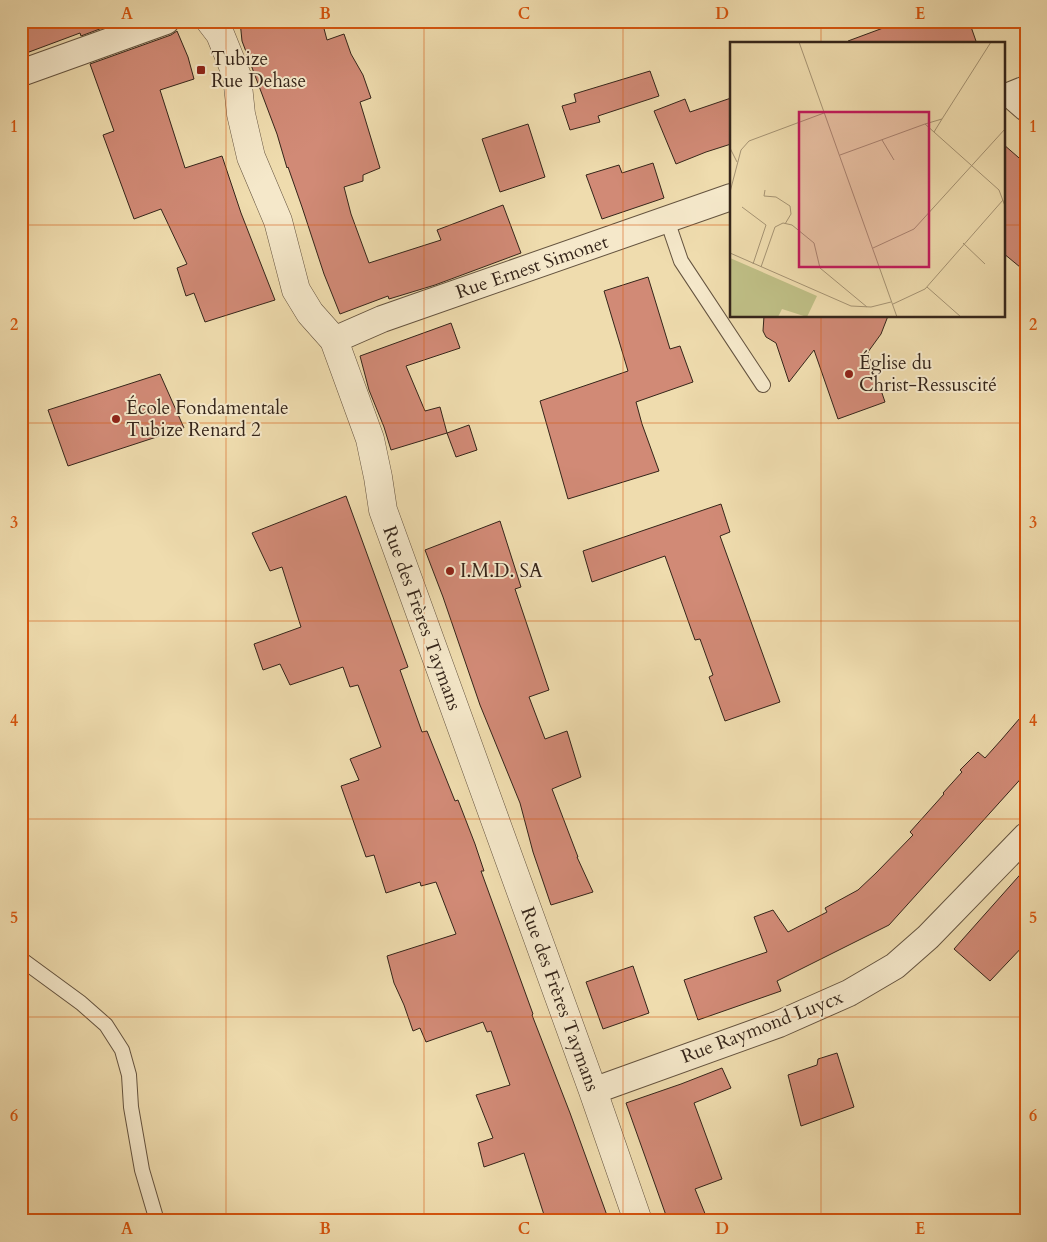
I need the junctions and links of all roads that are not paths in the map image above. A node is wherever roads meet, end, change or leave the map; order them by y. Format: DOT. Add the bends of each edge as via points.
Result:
graph roads {
  1 [pos="166,21"];
  2 [pos="210,21"];
  3 [pos="21,74"];
  4 [pos="730,196"];
  5 [pos="667,220"];
  6 [pos="334,340"];
  7 [pos="763,385"];
  8 [pos="1026,836"];
  9 [pos="21,959"];
  10 [pos="593,1091"];
  11 [pos="157,1221"];
  12 [pos="638,1221"];
  1 -- 3 [label="street"];
  2 -- 6 [label="street, Rue des Frères Taymans" via="220,34 237,76 241,114 251,157 278,221 296,290 310,313"];
  4 -- 5 [label="street, Rue Ernest Simonet"];
  5 -- 6 [label="street, Rue Ernest Simonet" via="382,318"];
  5 -- 7 [label="lane" via="681,261"];
  6 -- 10 [label="street, Rue des Frères Taymans" via="370,439 383,510"];
  8 -- 10 [label="street, Rue Raymond Luycx" via="895,966 849,993 779,1024"];
  9 -- 11 [label="lane" via="81,1003 106,1026 122,1050 129,1075 142,1170"];
  10 -- 12 [label="street, Rue des Frères Taymans"];
}
